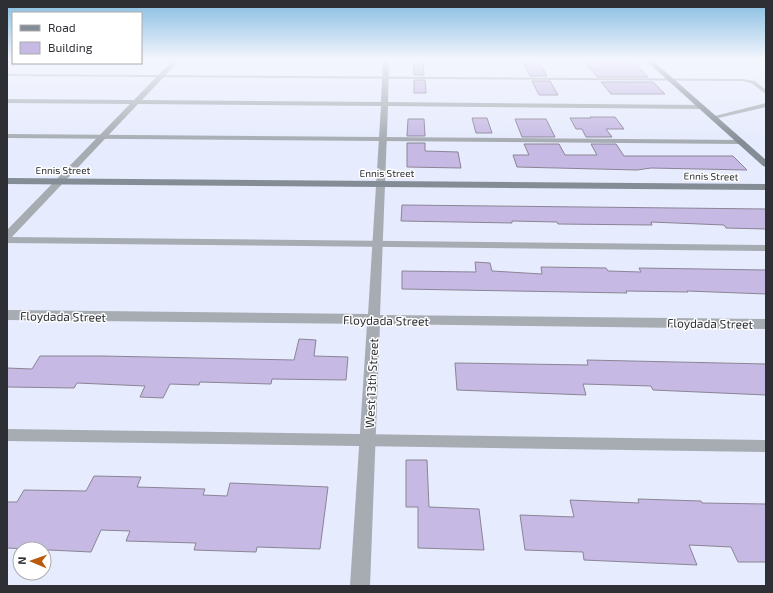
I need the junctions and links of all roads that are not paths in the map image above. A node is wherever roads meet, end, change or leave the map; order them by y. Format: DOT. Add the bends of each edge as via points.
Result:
graph roads {
  1 [pos="152,87"];
  2 [pos="384,87"];
  3 [pos="678,87"];
  4 [pos="7,101"];
  5 [pos="137,102"];
  6 [pos="383,104"];
  7 [pos="766,105"];
  8 [pos="701,107"];
  9 [pos="714,117"];
  10 [pos="7,136"];
  11 [pos="103,137"];
  12 [pos="382,139"];
  13 [pos="742,142"];
  14 [pos="766,164"];
  15 [pos="7,181"];
  16 [pos="59,181"];
  17 [pos="381,184"];
  18 [pos="766,187"];
  19 [pos="7,236"];
  20 [pos="7,240"];
  21 [pos="378,243"];
  22 [pos="766,248"];
  23 [pos="7,315"];
  24 [pos="374,320"];
  25 [pos="766,324"];
  26 [pos="7,435"];
  27 [pos="368,441"];
  28 [pos="766,446"];
  29 [pos="360,586"];
  1 -- 5 [label="street"];
  2 -- 6 [label="street, West 13th Street"];
  3 -- 8 [label="main road"];
  4 -- 5 [label="street"];
  5 -- 6 [label="street"];
  5 -- 11 [label="street"];
  6 -- 8 [label="street"];
  6 -- 12 [label="street, West 13th Street"];
  7 -- 9 [label="lane"];
  8 -- 9 [label="main road"];
  9 -- 13 [label="main road"];
  10 -- 11 [label="lane"];
  11 -- 12 [label="lane"];
  11 -- 16 [label="street"];
  12 -- 13 [label="lane"];
  12 -- 17 [label="street, West 13th Street"];
  13 -- 14 [label="main road"];
  15 -- 16 [label="main road, Ennis Street"];
  16 -- 17 [label="main road, Ennis Street"];
  16 -- 19 [label="street"];
  17 -- 18 [label="main road, Ennis Street"];
  17 -- 21 [label="street, West 13th Street"];
  20 -- 21 [label="lane"];
  21 -- 22 [label="lane"];
  21 -- 24 [label="street, West 13th Street"];
  23 -- 24 [label="street, Floydada Street"];
  24 -- 25 [label="street, Floydada Street"];
  24 -- 27 [label="street, West 13th Street"];
  26 -- 27 [label="lane"];
  27 -- 28 [label="lane"];
  27 -- 29 [label="street, West 13th Street"];
}
